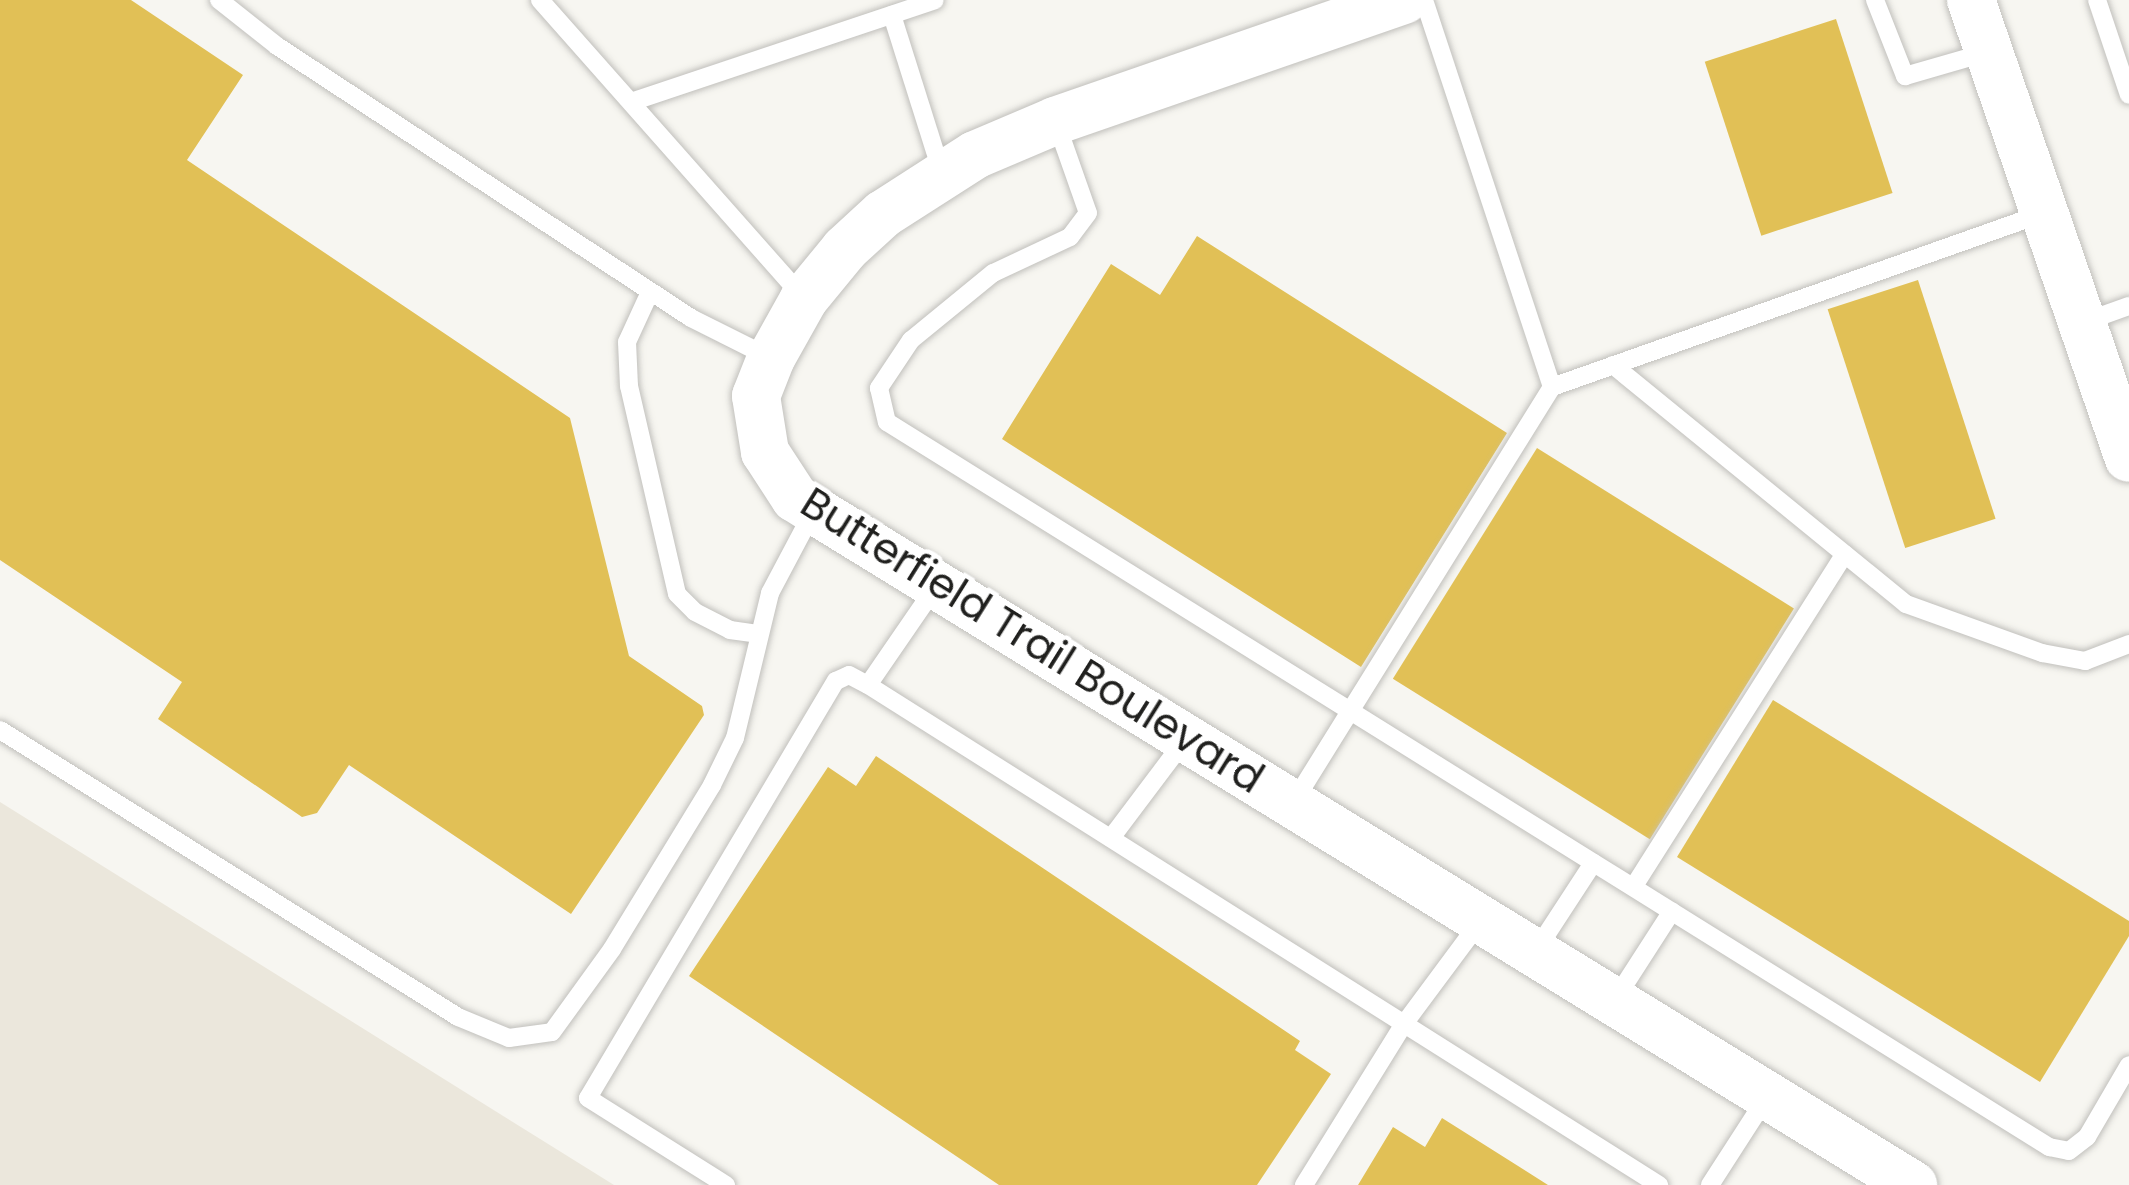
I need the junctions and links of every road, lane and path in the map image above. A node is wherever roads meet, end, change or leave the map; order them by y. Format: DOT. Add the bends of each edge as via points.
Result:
graph roads {
  1 [pos="219,0"];
  2 [pos="539,0"];
  3 [pos="935,0"];
  4 [pos="1404,0"];
  5 [pos="1424,0"];
  6 [pos="1875,0"];
  7 [pos="1971,0"];
  8 [pos="2096,0"];
  9 [pos="892,15"];
  10 [pos="1989,51"];
  11 [pos="2129,95"];
  12 [pos="634,101"];
  13 [pos="1055,121"];
  14 [pos="942,173"];
  15 [pos="2045,213"];
  16 [pos="650,292"];
  17 [pos="804,298"];
  18 [pos="2129,306"];
  19 [pos="2082,323"];
  20 [pos="771,358"];
  21 [pos="1613,365"];
  22 [pos="1552,387"];
  23 [pos="2129,458"];
  24 [pos="814,510"];
  25 [pos="1845,554"];
  26 [pos="937,585"];
  27 [pos="758,634"];
  28 [pos="2129,644"];
  29 [pos="868,685"];
  30 [pos="1350,711"];
  31 [pos="0,730"];
  32 [pos="1186,738"];
  33 [pos="1293,803"];
  34 [pos="1111,838"];
  35 [pos="1593,862"];
  36 [pos="1634,886"];
  37 [pos="1672,911"];
  38 [pos="1482,920"];
  39 [pos="1535,952"];
  40 [pos="1614,1001"];
  41 [pos="1404,1024"];
  42 [pos="2129,1065"];
  43 [pos="1768,1096"];
  44 [pos="725,1185"];
  45 [pos="1304,1185"];
  46 [pos="1659,1185"];
  47 [pos="1710,1185"];
  48 [pos="1912,1185"];
  1 -- 16 [label="lane"];
  2 -- 12 [label="lane"];
  3 -- 9 [label="lane"];
  4 -- 13 [label="street, Butterfield Trail Boulevard"];
  5 -- 22 [label="lane"];
  6 -- 10 [label="lane" via="1905,76"];
  7 -- 10 [label="street"];
  8 -- 11 [label="lane"];
  9 -- 12 [label="lane"];
  9 -- 14 [label="lane"];
  10 -- 15 [label="street"];
  12 -- 17 [label="lane"];
  13 -- 14 [label="street, Butterfield Trail Boulevard"];
  13 -- 30 [label="lane" via="1088,213 1070,237 993,273 911,340 879,388 886,422"];
  14 -- 17 [label="street, Butterfield Trail Boulevard" via="845,249"];
  15 -- 19 [label="street"];
  15 -- 21 [label="lane"];
  16 -- 20 [label="lane"];
  16 -- 27 [label="lane" via="627,342 629,386 677,594 730,630"];
  17 -- 20 [label="street, Butterfield Trail Boulevard"];
  18 -- 19 [label="lane"];
  19 -- 23 [label="street"];
  20 -- 24 [label="street, Butterfield Trail Boulevard" via="756,396 765,452 794,498"];
  21 -- 22 [label="lane"];
  21 -- 25 [label="lane"];
  22 -- 30 [label="lane"];
  24 -- 26 [label="street, Butterfield Trail Boulevard"];
  24 -- 27 [label="lane"];
  25 -- 28 [label="lane" via="1906,604 2042,653 2085,661"];
  25 -- 36 [label="lane"];
  26 -- 29 [label="lane"];
  26 -- 32 [label="street, Butterfield Trail Boulevard"];
  27 -- 31 [label="lane" via="735,738 712,785 573,1008 552,1032 532,1037 509,1038 458,1017"];
  29 -- 34 [label="lane"];
  29 -- 44 [label="lane" via="849,674 836,681 588,1098"];
  30 -- 33 [label="lane"];
  30 -- 35 [label="lane"];
  32 -- 33 [label="street, Butterfield Trail Boulevard"];
  32 -- 34 [label="lane"];
  33 -- 38 [label="street, Butterfield Trail Boulevard"];
  34 -- 41 [label="lane"];
  35 -- 36 [label="lane"];
  35 -- 39 [label="lane"];
  36 -- 37 [label="lane"];
  37 -- 40 [label="lane"];
  37 -- 42 [label="lane" via="2049,1147 2069,1151 2087,1136"];
  38 -- 39 [label="street, Butterfield Trail Boulevard"];
  38 -- 41 [label="lane"];
  39 -- 40 [label="street, Butterfield Trail Boulevard"];
  40 -- 43 [label="street, Butterfield Trail Boulevard"];
  41 -- 45 [label="lane"];
  41 -- 46 [label="lane"];
  43 -- 47 [label="lane"];
  43 -- 48 [label="street, Butterfield Trail Boulevard"];
}
